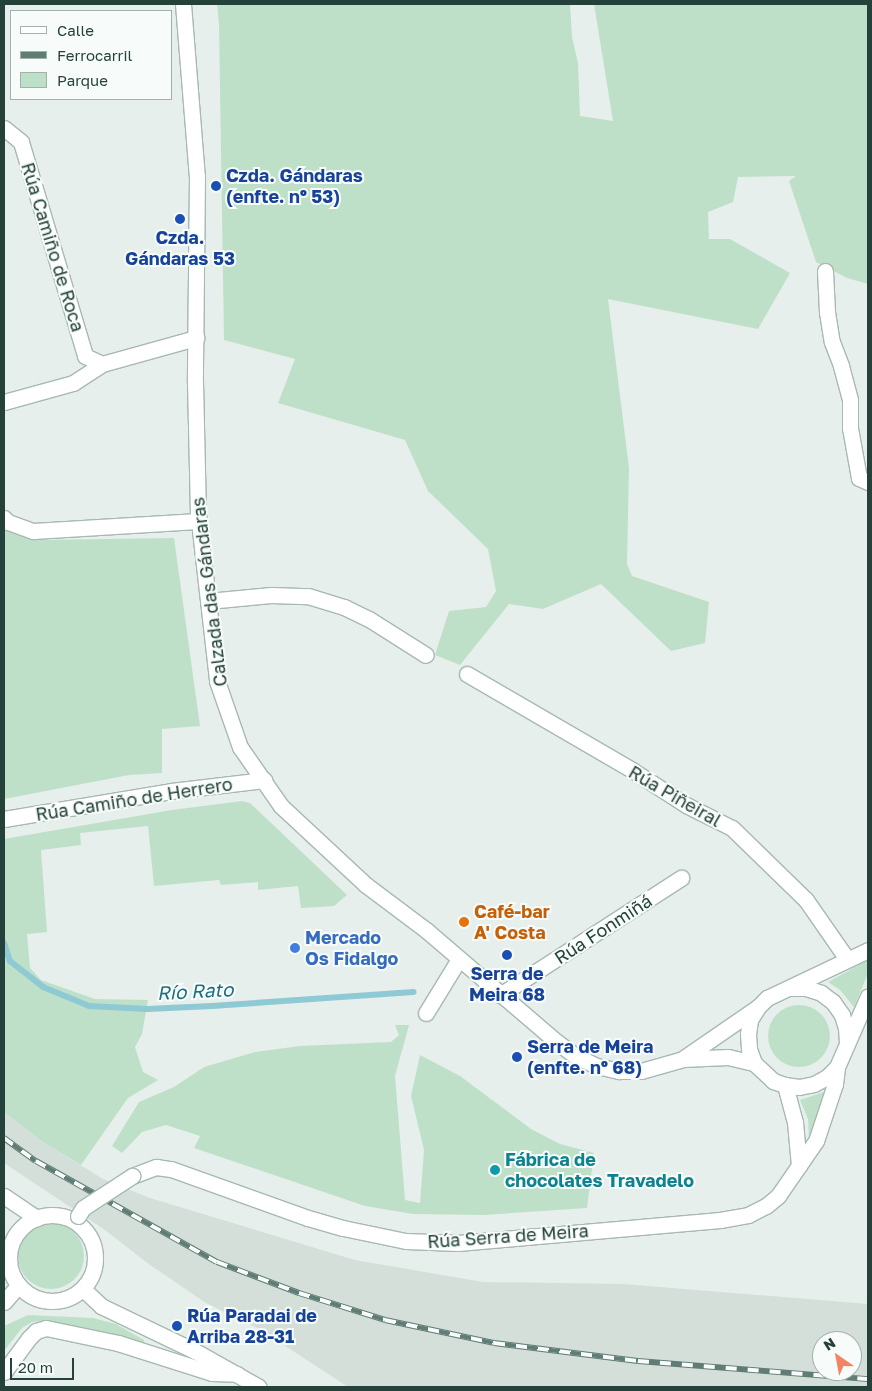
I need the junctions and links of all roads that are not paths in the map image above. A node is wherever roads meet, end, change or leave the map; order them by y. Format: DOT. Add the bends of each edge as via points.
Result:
graph roads {
  1 [pos="183,4"];
  2 [pos="4,128"];
  3 [pos="825,271"];
  4 [pos="196,338"];
  5 [pos="102,364"];
  6 [pos="4,402"];
  7 [pos="864,480"];
  8 [pos="4,518"];
  9 [pos="198,521"];
  10 [pos="208,601"];
  11 [pos="426,655"];
  12 [pos="467,674"];
  13 [pos="264,780"];
  14 [pos="4,819"];
  15 [pos="681,878"];
  16 [pos="868,950"];
  17 [pos="847,958"];
  18 [pos="459,959"];
  19 [pos="790,988"];
  20 [pos="500,995"];
  21 [pos="868,996"];
  22 [pos="758,1007"];
  23 [pos="426,1013"];
  24 [pos="847,1043"];
  25 [pos="683,1059"];
  26 [pos="754,1062"];
  27 [pos="837,1067"];
  28 [pos="785,1086"];
  29 [pos="799,1166"];
  30 [pos="4,1196"];
  31 [pos="37,1218"];
  32 [pos="75,1218"];
  33 [pos="9,1232"];
  34 [pos="18,1286"];
  35 [pos="83,1289"];
  36 [pos="4,1302"];
  37 [pos="4,1372"];
  38 [pos="237,1374"];
  39 [pos="259,1387"];
  1 -- 4 [label="street, Calzada das Gándaras" via="197,177"];
  2 -- 5 [label="street, Rúa Camiño de Roca" via="21,142 85,356"];
  3 -- 7 [label="street" via="832,342 850,400 850,428"];
  4 -- 5 [label="street"];
  4 -- 9 [label="street, Calzada das Gándaras"];
  5 -- 6 [label="street" via="73,383"];
  8 -- 9 [label="street" via="33,531"];
  9 -- 10 [label="street, Calzada das Gándaras"];
  10 -- 11 [label="street" via="271,595 308,596 369,619"];
  10 -- 13 [label="street, Calzada das Gándaras" via="217,681 240,747"];
  12 -- 17 [label="street, Rúa Piñeiral" via="686,805 732,828 806,900"];
  13 -- 14 [label="street, Rúa Camiño de Herrero" via="170,791"];
  13 -- 18 [label="street, Calzada das Gándaras" via="281,806 359,878"];
  15 -- 20 [label="street, Rúa Fonmiñá"];
  16 -- 17 [label="street"];
  17 -- 19 [label="street"];
  18 -- 20 [label="street, Calzada das Gándaras"];
  18 -- 23 [label="street"];
  19 -- 22 [label="street" via="766,998"];
  19 -- 24 [label="street" via="806,988 833,1002 844,1021"];
  20 -- 25 [label="street, Calzada das Gándaras" via="552,1040 597,1066 619,1072 641,1071"];
  21 -- 24 [label="street, Rúa Serra de Meira"];
  22 -- 25 [label="street"];
  22 -- 26 [label="street" via="750,1020 748,1034"];
  24 -- 27 [label="street, Rúa Serra de Meira"];
  25 -- 26 [label="street" via="728,1057"];
  26 -- 28 [label="street" via="773,1081"];
  27 -- 28 [label="street, Rúa Serra de Meira" via="814,1084"];
  27 -- 29 [label="street, Rúa Serra de Meira" via="835,1084 816,1141"];
  28 -- 29 [label="street" via="795,1122"];
  29 -- 32 [label="street, Rúa Serra de Meira, bridge" via="778,1196 748,1215 458,1243 406,1242 343,1228 244,1197 188,1173 156,1167 132,1176 84,1208"];
  30 -- 31 [label="street"];
  31 -- 32 [label="street" via="51,1215"];
  31 -- 33 [label="street"];
  32 -- 35 [label="street" via="94,1248 95,1262"];
  33 -- 34 [label="street" via="9,1261"];
  34 -- 35 [label="street" via="36,1298 57,1301"];
  34 -- 36 [label="street"];
  35 -- 38 [label="street" via="101,1306"];
  37 -- 38 [label="street" via="36,1331 46,1328 118,1343 212,1373"];
  38 -- 39 [label="street"];
}
